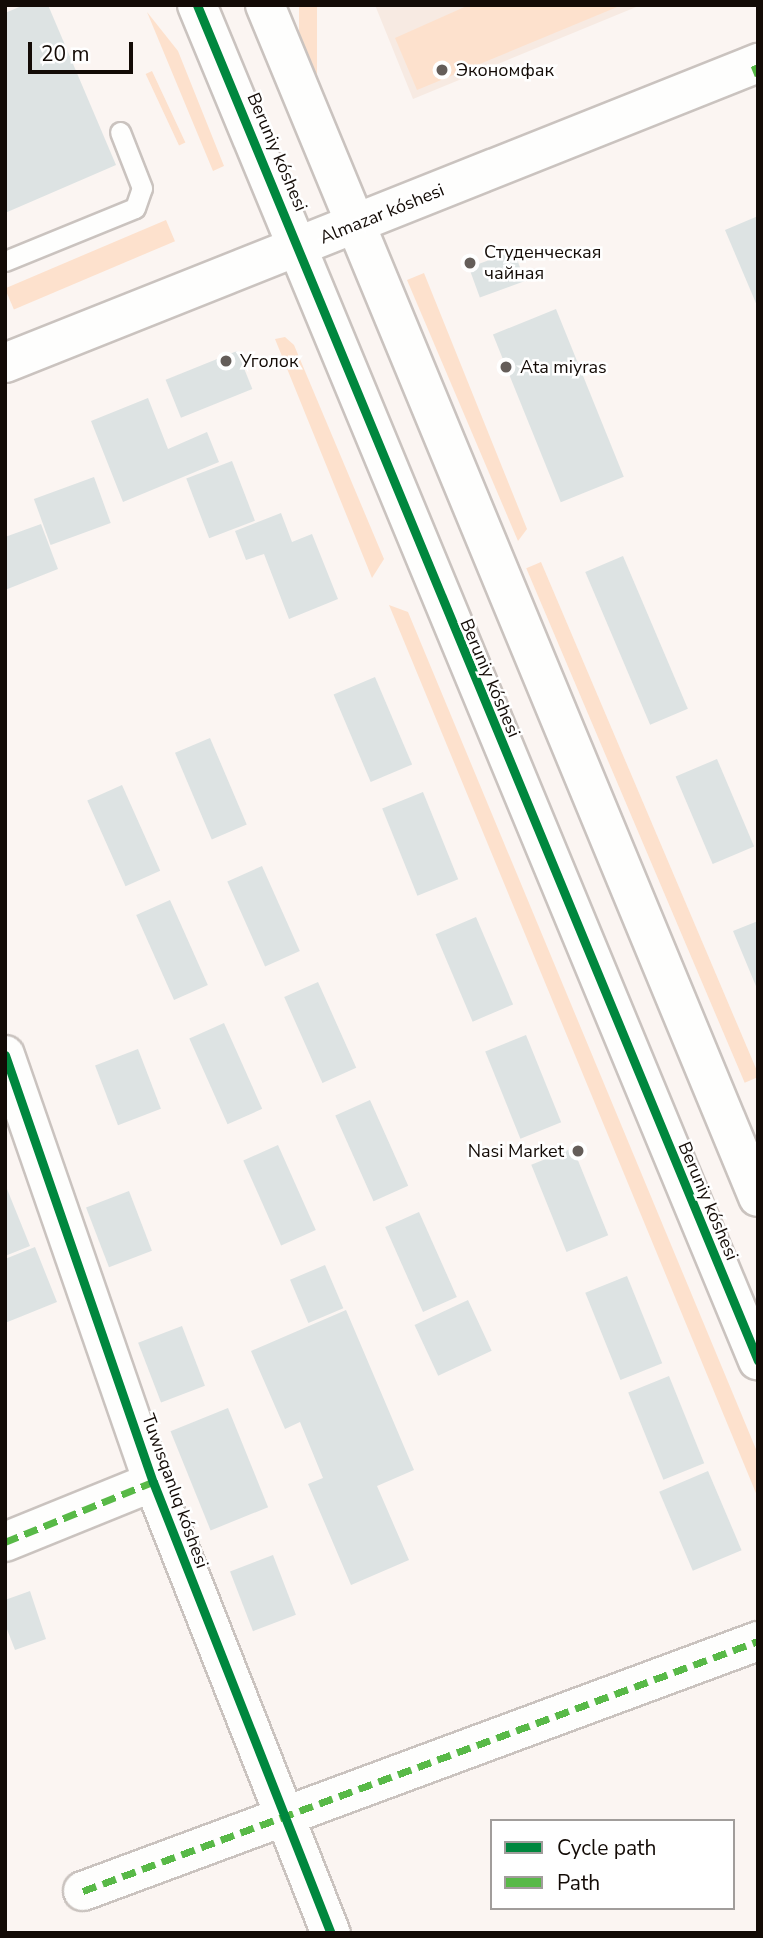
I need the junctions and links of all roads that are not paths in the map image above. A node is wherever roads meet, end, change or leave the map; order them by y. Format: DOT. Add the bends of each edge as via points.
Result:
graph roads {
  1 [pos="197,5"];
  2 [pos="265,5"];
  3 [pos="756,67"];
  4 [pos="120,132"];
  5 [pos="357,224"];
  6 [pos="301,248"];
  7 [pos="5,261"];
  8 [pos="5,363"];
  9 [pos="5,1055"];
  10 [pos="758,1197"];
  11 [pos="758,1361"];
  12 [pos="153,1482"];
  13 [pos="5,1542"];
  14 [pos="758,1641"];
  15 [pos="283,1817"];
  16 [pos="83,1891"];
  17 [pos="331,1933"];
  1 -- 6 [label="street, Beruniy kóshesi"];
  2 -- 5 [label="street"];
  3 -- 5 [label="street, Almazar kóshesi"];
  4 -- 7 [label="lane" via="142,188 135,208"];
  5 -- 6 [label="street, Almazar kóshesi"];
  5 -- 10 [label="street"];
  6 -- 8 [label="street, Almazar kóshesi"];
  6 -- 11 [label="street, Beruniy kóshesi" via="434,585"];
  9 -- 12 [label="street, Tuwısqanlıq kóshesi"];
  12 -- 13 [label="street"];
  12 -- 15 [label="street, Tuwısqanlıq kóshesi"];
  14 -- 15 [label="street"];
  15 -- 16 [label="street"];
  15 -- 17 [label="street, Tuwısqanlıq kóshesi"];
}
